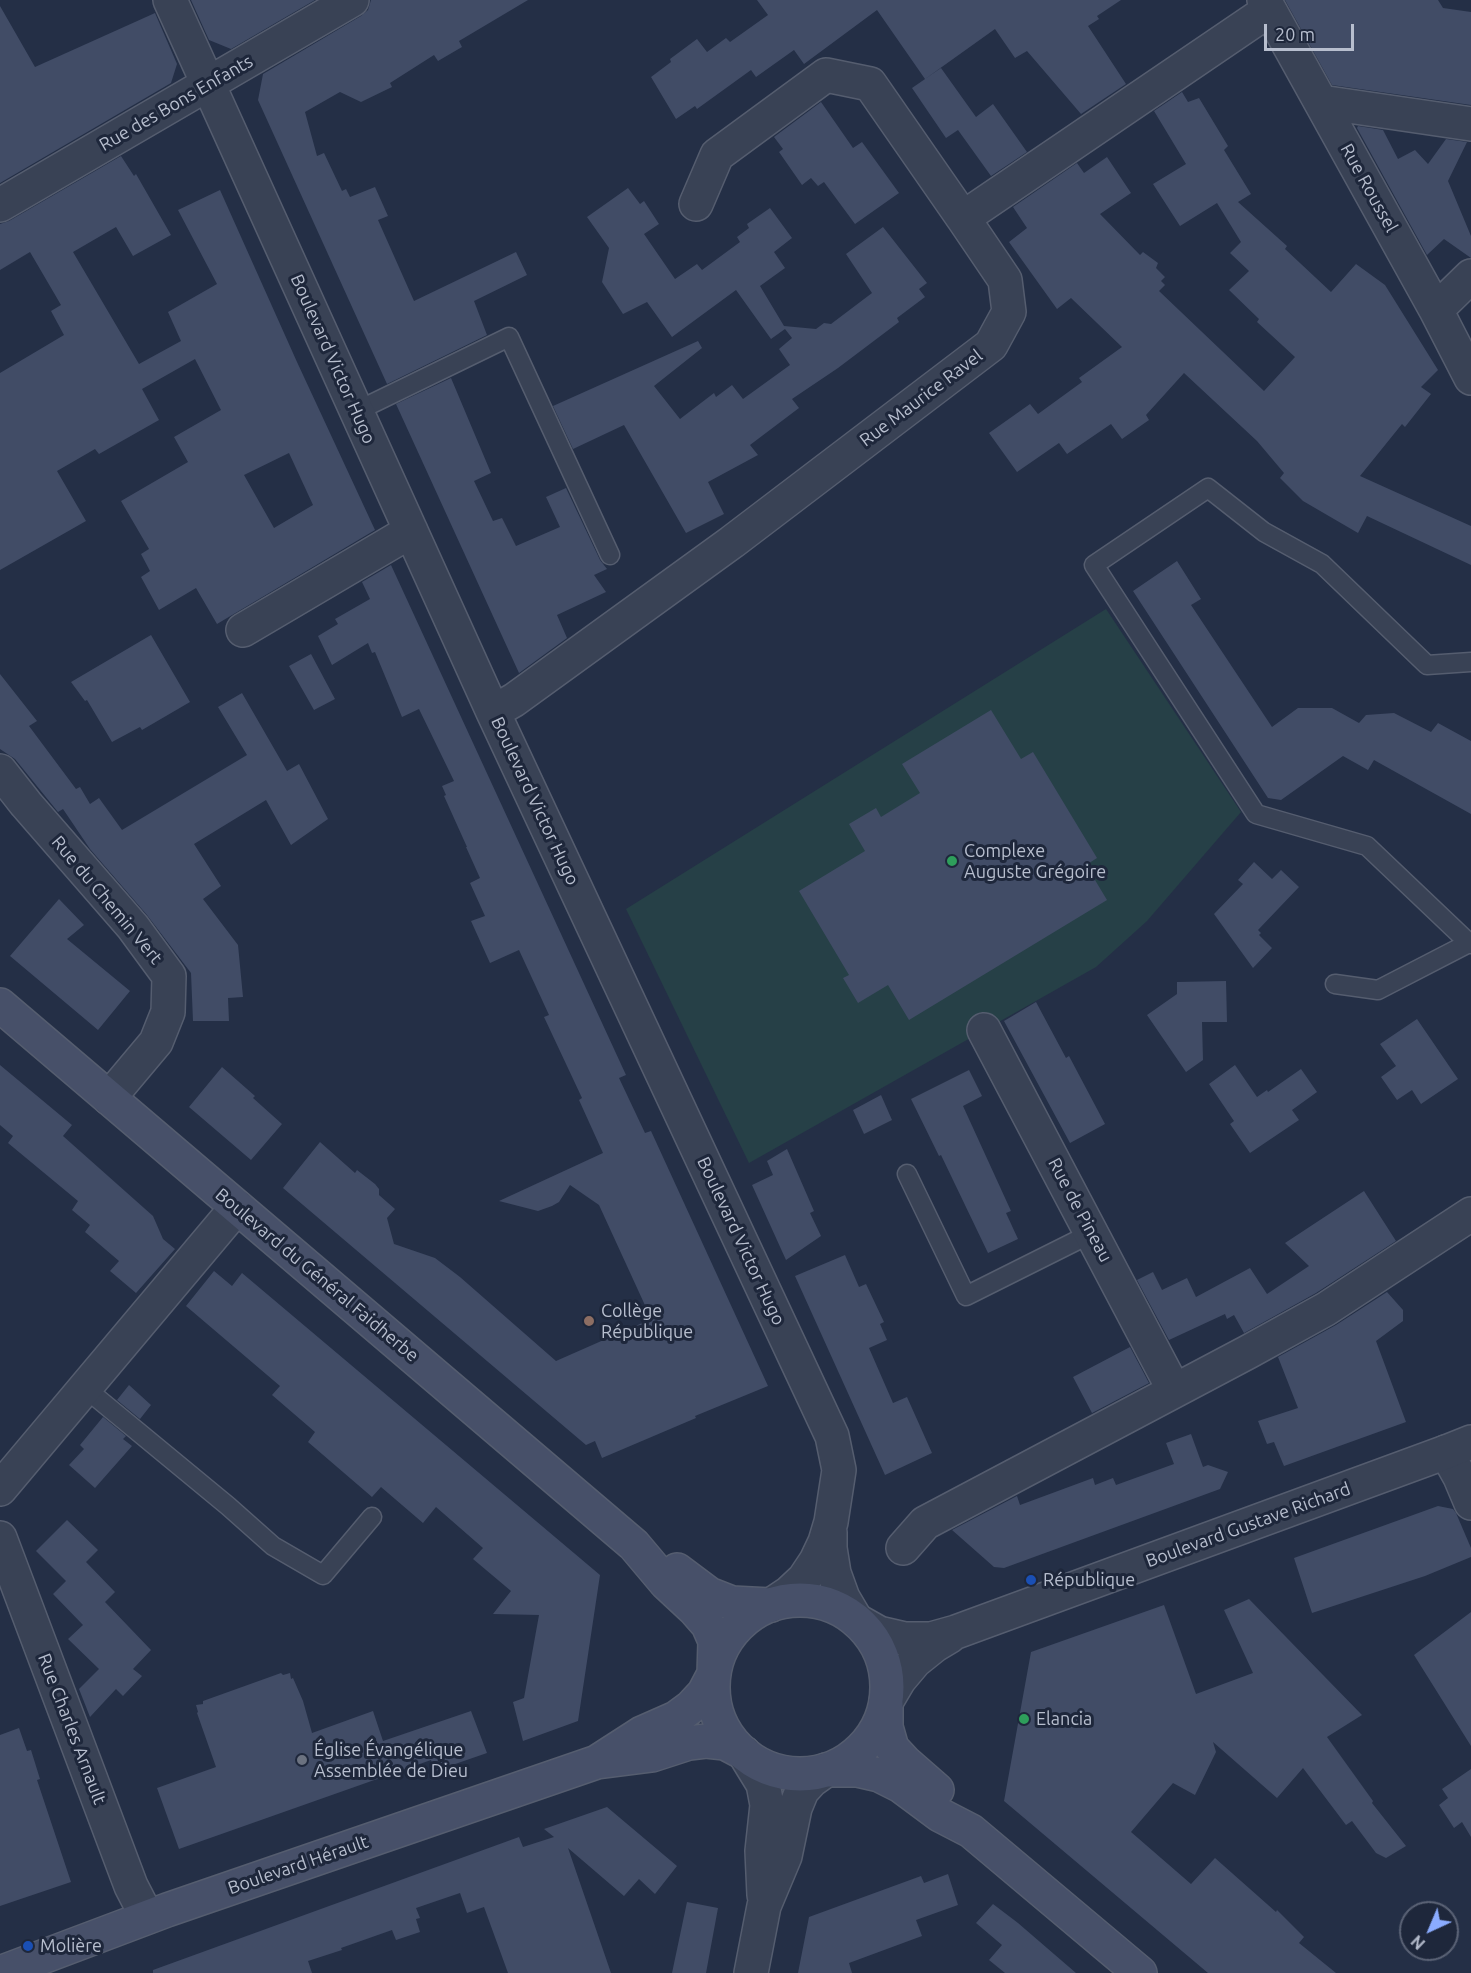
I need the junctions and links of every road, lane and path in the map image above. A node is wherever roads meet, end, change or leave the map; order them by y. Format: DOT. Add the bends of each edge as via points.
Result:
graph roads {
  1 [pos="170,0"];
  2 [pos="352,0"];
  3 [pos="1266,5"];
  4 [pos="208,84"];
  5 [pos="1321,102"];
  6 [pos="1471,124"];
  7 [pos="696,204"];
  8 [pos="0,205"];
  9 [pos="963,218"];
  10 [pos="1471,276"];
  11 [pos="1436,310"];
  12 [pos="1471,378"];
  13 [pos="357,411"];
  14 [pos="411,531"];
  15 [pos="610,555"];
  16 [pos="243,630"];
  17 [pos="1471,662"];
  18 [pos="493,712"];
  19 [pos="0,771"];
  20 [pos="1470,943"];
  21 [pos="1335,984"];
  22 [pos="0,1005"];
  23 [pos="984,1030"];
  24 [pos="109,1098"];
  25 [pos="907,1174"];
  26 [pos="237,1207"];
  27 [pos="1471,1214"];
  28 [pos="1092,1233"];
  29 [pos="86,1388"];
  30 [pos="1174,1390"];
  31 [pos="1459,1447"];
  32 [pos="0,1489"];
  33 [pos="1471,1503"];
  34 [pos="372,1517"];
  35 [pos="831,1522"];
  36 [pos="0,1539"];
  37 [pos="634,1545"];
  38 [pos="903,1548"];
  39 [pos="771,1605"];
  40 [pos="856,1620"];
  41 [pos="956,1632"];
  42 [pos="714,1674"];
  43 [pos="886,1702"];
  44 [pos="744,1753"];
  45 [pos="597,1762"];
  46 [pos="826,1770"];
  47 [pos="971,1831"];
  48 [pos="764,1906"];
  49 [pos="147,1917"];
  50 [pos="0,1973"];
  51 [pos="751,1973"];
  52 [pos="1140,1973"];
  1 -- 4 [label="street, Boulevard Victor Hugo"];
  2 -- 4 [label="street, Rue des Bons Enfants"];
  3 -- 5 [label="street, Rue Roussel"];
  3 -- 9 [label="street"];
  4 -- 8 [label="street, Rue des Bons Enfants"];
  4 -- 13 [label="street, Boulevard Victor Hugo"];
  5 -- 6 [label="street"];
  5 -- 11 [label="street, Rue Roussel"];
  7 -- 9 [label="street, Rue Maurice Ravel" via="717,155 826,75 870,84"];
  9 -- 18 [label="street, Rue Maurice Ravel" via="1005,280 1009,312 991,345 732,542"];
  10 -- 11 [label="street"];
  11 -- 12 [label="street, Rue Roussel"];
  13 -- 14 [label="street, Boulevard Victor Hugo"];
  13 -- 15 [label="lane" via="508,337"];
  14 -- 16 [label="street"];
  14 -- 18 [label="street, Boulevard Victor Hugo"];
  17 -- 20 [label="lane" via="1428,665 1322,564 1264,531 1209,488 1094,565 1256,814 1366,846"];
  18 -- 35 [label="street, Boulevard Victor Hugo" via="832,1436 839,1470"];
  19 -- 24 [label="street, Rue du Chemin Vert" via="133,927 169,976 168,1012 156,1042"];
  20 -- 21 [label="lane" via="1378,990"];
  22 -- 24 [label="main road, Boulevard du Général Faidherbe"];
  23 -- 28 [label="street, Rue de Pineau"];
  24 -- 26 [label="main road, Boulevard du Général Faidherbe"];
  25 -- 28 [label="lane" via="966,1296"];
  26 -- 29 [label="street"];
  26 -- 37 [label="main road, Boulevard du Général Faidherbe"];
  27 -- 30 [label="street" via="1326,1309"];
  28 -- 30 [label="street, Rue de Pineau"];
  29 -- 32 [label="street"];
  29 -- 34 [label="lane" via="273,1546 323,1575"];
  30 -- 38 [label="street" via="925,1523"];
  31 -- 33 [label="street" via="1460,1477"];
  31 -- 41 [label="street, Boulevard Gustave Richard"];
  35 -- 39 [label="street, Boulevard Victor Hugo" via="816,1562 804,1579"];
  35 -- 40 [label="street, Boulevard Victor Hugo" via="834,1573"];
  36 -- 49 [label="street, Rue Charles Arnault" via="131,1886"];
  37 -- 39 [label="main road, Boulevard du Général Faidherbe" via="709,1594 732,1603"];
  37 -- 42 [label="main road, Boulevard du Général Faidherbe" via="708,1625 715,1641"];
  39 -- 40 [label="main road" via="793,1600 816,1601"];
  39 -- 42 [label="main road" via="750,1616 733,1632 721,1651"];
  40 -- 41 [label="street, Boulevard Gustave Richard" via="879,1633 904,1639 931,1639"];
  40 -- 43 [label="main road" via="883,1659"];
  41 -- 43 [label="street, Boulevard Gustave Richard" via="915,1661"];
  42 -- 44 [label="main road" via="718,1715"];
  42 -- 45 [label="main road, Boulevard Hérault" via="691,1707 642,1732"];
  43 -- 46 [label="main road" via="879,1725 866,1744 848,1760"];
  43 -- 47 [label="main road" via="886,1727 892,1748 951,1803"];
  44 -- 45 [label="main road, Boulevard Hérault" via="725,1743 706,1741 652,1755"];
  44 -- 46 [label="main road" via="783,1772 805,1774"];
  44 -- 48 [label="street" via="763,1784 767,1805 762,1851"];
  45 -- 49 [label="main road, Boulevard Hérault"];
  46 -- 47 [label="main road" via="879,1775"];
  46 -- 48 [label="street" via="802,1791 785,1856"];
  47 -- 52 [label="main road"];
  48 -- 51 [label="street"];
  49 -- 50 [label="main road, Boulevard Hérault"];
}
